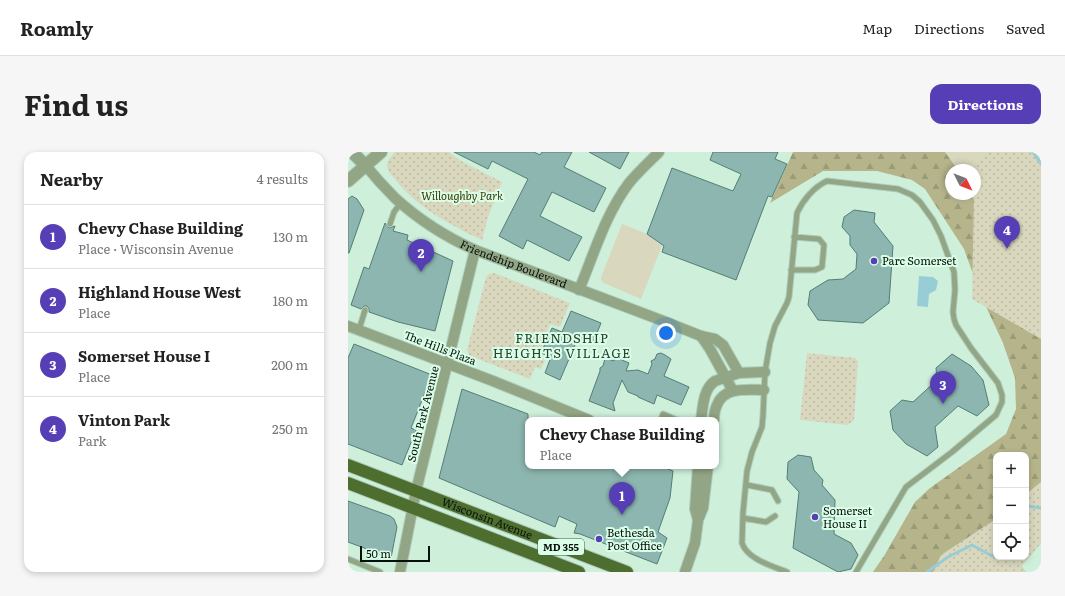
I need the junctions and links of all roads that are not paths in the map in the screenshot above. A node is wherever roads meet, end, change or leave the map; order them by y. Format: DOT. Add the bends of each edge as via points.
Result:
graph roads {
  1 [pos="381,152"];
  2 [pos="659,152"];
  3 [pos="352,153"];
  4 [pos="366,166"];
  5 [pos="348,181"];
  6 [pos="401,203"];
  7 [pos="390,224"];
  8 [pos="794,237"];
  9 [pos="475,250"];
  10 [pos="791,270"];
  11 [pos="579,290"];
  12 [pos="365,310"];
  13 [pos="348,326"];
  14 [pos="359,330"];
  15 [pos="701,336"];
  16 [pos="448,363"];
  17 [pos="765,372"];
  18 [pos="739,373"];
  19 [pos="725,378"];
  20 [pos="764,390"];
  21 [pos="733,391"];
  22 [pos="582,417"];
  23 [pos="662,417"];
  24 [pos="670,417"];
  25 [pos="702,417"];
  26 [pos="715,417"];
  27 [pos="348,465"];
  28 [pos="704,469"];
  29 [pos="348,483"];
  30 [pos="746,486"];
  31 [pos="416,491"];
  32 [pos="778,501"];
  33 [pos="412,508"];
  34 [pos="775,516"];
  35 [pos="743,518"];
  36 [pos="348,559"];
  37 [pos="380,572"];
  38 [pos="400,572"];
  39 [pos="579,572"];
  40 [pos="627,572"];
  41 [pos="685,572"];
  42 [pos="787,572"];
  43 [pos="856,572"];
  1 -- 4 [label="street"];
  2 -- 11 [label="street" via="638,172 621,195 607,220"];
  3 -- 4 [label="street, Friendship Boulevard"];
  4 -- 5 [label="street"];
  4 -- 6 [label="street, Friendship Boulevard"];
  6 -- 7 [label="lane" via="394,212"];
  6 -- 9 [label="street, Friendship Boulevard" via="435,229"];
  8 -- 10 [label="lane"];
  8 -- 10 [label="lane" via="819,239 824,244 822,267 815,270"];
  8 -- 43 [label="lane" via="799,208 812,191 827,181 898,189 912,195 933,220 954,272 953,312 956,326 998,383 1002,394 1002,402 996,415 906,487"];
  9 -- 11 [label="street, Friendship Boulevard"];
  9 -- 16 [label="street, South Park Avenue"];
  10 -- 17 [label="lane" via="789,297 775,326"];
  11 -- 15 [label="street, Friendship Boulevard"];
  12 -- 14 [label="lane"];
  13 -- 14 [label="street, The Hills Plaza"];
  14 -- 16 [label="street, The Hills Plaza"];
  15 -- 18 [label="street, Friendship Boulevard" via="715,339 722,345"];
  15 -- 19 [label="street"];
  16 -- 22 [label="street, The Hills Plaza"];
  16 -- 31 [label="street, South Park Avenue"];
  17 -- 18 [label="street"];
  17 -- 20 [label="lane"];
  18 -- 19 [label="street"];
  19 -- 21 [label="street"];
  19 -- 25 [label="street" via="709,386"];
  20 -- 21 [label="street"];
  20 -- 30 [label="lane" via="762,427 752,452"];
  21 -- 26 [label="street" via="721,397"];
  23 -- 24 [label="lane" via="663,414"];
  27 -- 31 [label="main road, Wisconsin Avenue / MD 355"];
  28 -- 41 [label="street" via="703,508"];
  29 -- 33 [label="main road, Wisconsin Avenue / MD 355"];
  30 -- 32 [label="lane" via="772,490"];
  30 -- 35 [label="lane"];
  31 -- 33 [label="street, South Park Avenue"];
  31 -- 40 [label="main road, Wisconsin Avenue / MD 355"];
  33 -- 38 [label="street, South Park Avenue"];
  33 -- 39 [label="main road, Wisconsin Avenue / MD 355"];
  34 -- 35 [label="lane" via="766,522"];
  35 -- 42 [label="lane" via="742,542 746,550 756,558"];
  36 -- 37 [label="lane"];
}
